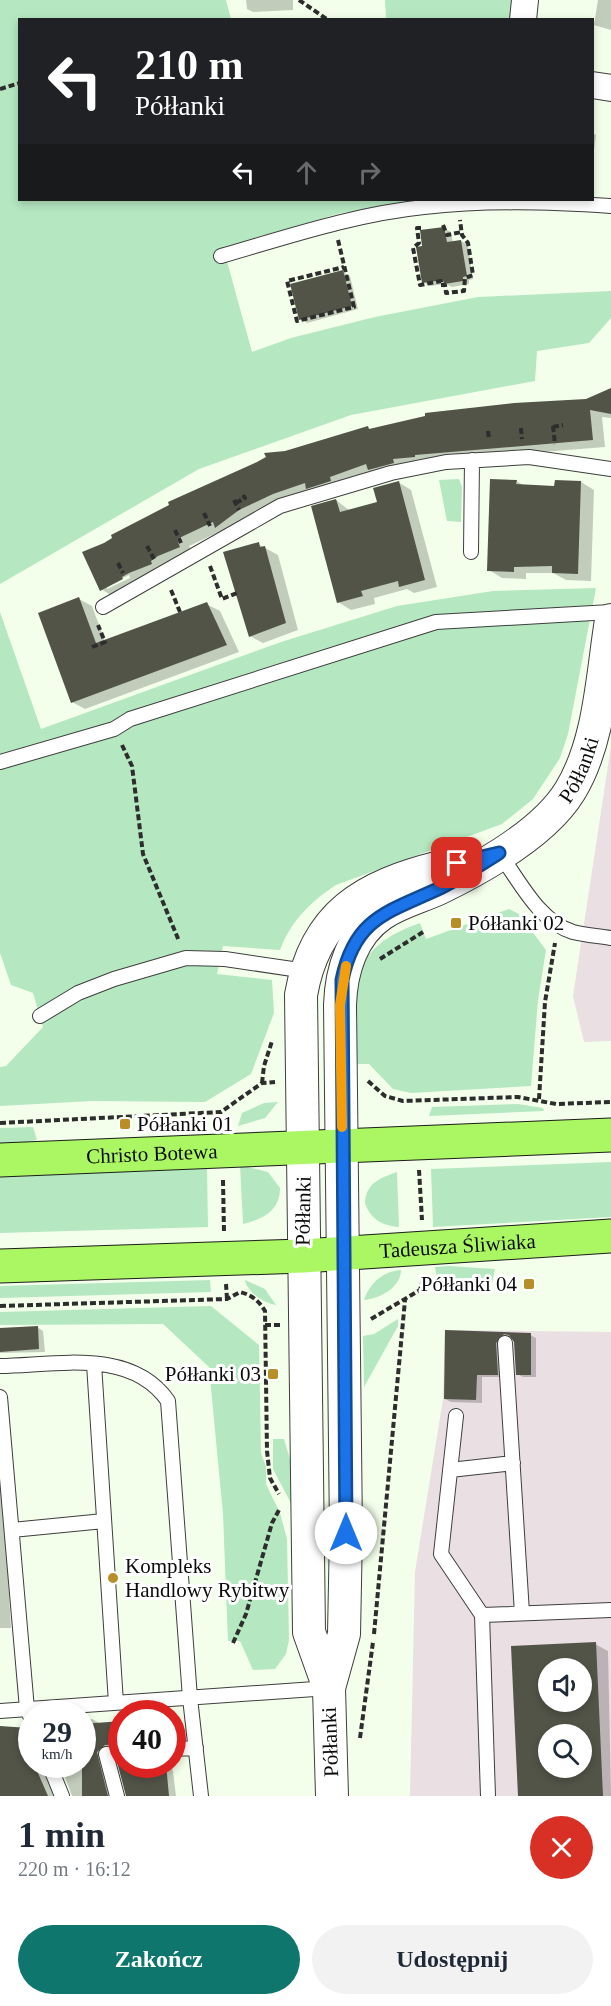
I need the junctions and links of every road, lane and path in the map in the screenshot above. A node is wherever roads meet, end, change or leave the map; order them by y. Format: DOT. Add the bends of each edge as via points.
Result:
graph roads {
  1 [pos="299,0"];
  2 [pos="525,0"];
  3 [pos="325,18"];
  4 [pos="523,18"];
  5 [pos="18,84"];
  6 [pos="594,85"];
  7 [pos="611,88"];
  8 [pos="0,89"];
  9 [pos="458,205"];
  10 [pos="611,206"];
  11 [pos="333,225"];
  12 [pos="436,226"];
  13 [pos="426,227"];
  14 [pos="462,232"];
  15 [pos="221,256"];
  16 [pos="344,267"];
  17 [pos="563,425"];
  18 [pos="553,427"];
  19 [pos="472,460"];
  20 [pos="611,469"];
  21 [pos="243,495"];
  22 [pos="236,503"];
  23 [pos="471,552"];
  24 [pos="207,556"];
  25 [pos="167,581"];
  26 [pos="237,593"];
  27 [pos="180,612"];
  28 [pos="611,612"];
  29 [pos="103,614"];
  30 [pos="611,620"];
  31 [pos="92,646"];
  32 [pos="114,729"];
  33 [pos="0,762"];
  34 [pos="499,853"];
  35 [pos="423,932"];
  36 [pos="611,938"];
  37 [pos="553,953"];
  38 [pos="186,958"];
  39 [pos="376,962"];
  40 [pos="306,971"];
  41 [pos="40,1016"];
  42 [pos="274,1036"];
  43 [pos="366,1078"];
  44 [pos="283,1081"];
  45 [pos="262,1083"];
  46 [pos="539,1099"];
  47 [pos="415,1101"];
  48 [pos="611,1102"];
  49 [pos="416,1110"];
  50 [pos="221,1112"];
  51 [pos="221,1119"];
  52 [pos="0,1123"];
  53 [pos="611,1135"];
  54 [pos="343,1146"];
  55 [pos="304,1148"];
  56 [pos="0,1161"];
  57 [pos="419,1170"];
  58 [pos="223,1175"];
  59 [pos="224,1226"];
  60 [pos="422,1228"];
  61 [pos="611,1236"];
  62 [pos="343,1254"];
  63 [pos="303,1256"];
  64 [pos="0,1266"];
  65 [pos="424,1268"];
  66 [pos="405,1300"];
  67 [pos="0,1306"];
  68 [pos="361,1322"];
  69 [pos="265,1325"];
  70 [pos="280,1325"];
  71 [pos="505,1343"];
  72 [pos="94,1364"];
  73 [pos="0,1366"];
  74 [pos="0,1397"];
  75 [pos="456,1416"];
  76 [pos="513,1463"];
  77 [pos="450,1470"];
  78 [pos="104,1521"];
  79 [pos="12,1530"];
  80 [pos="611,1610"];
  81 [pos="522,1613"];
  82 [pos="482,1615"];
  83 [pos="233,1643"];
  84 [pos="328,1688"];
  85 [pos="190,1698"];
  86 [pos="28,1700"];
  87 [pos="116,1700"];
  88 [pos="160,1700"];
  89 [pos="0,1711"];
  90 [pos="18,1713"];
  91 [pos="360,1740"];
  92 [pos="186,1748"];
  93 [pos="196,1748"];
  94 [pos="55,1778"];
  95 [pos="112,1778"];
  96 [pos="62,1796"];
  97 [pos="117,1796"];
  98 [pos="201,1796"];
  99 [pos="332,1796"];
  100 [pos="488,1796"];
  1 -- 3 [label="path"];
  2 -- 4 [label="street"];
  5 -- 8 [label="path"];
  6 -- 7 [label="street"];
  9 -- 10 [label="lane" via="503,201"];
  9 -- 11 [label="lane" via="423,207"];
  9 -- 14 [label="path"];
  11 -- 15 [label="lane"];
  11 -- 16 [label="path"];
  12 -- 14 [label="path" via="445,225 447,235"];
  13 -- 14 [label="path" via="417,228 419,243 413,248 420,285 441,282 446,293 464,291 465,278 473,275 468,243"];
  16 -- 16 [label="path" via="354,307 297,321 287,281"];
  17 -- 18 [label="path"];
  19 -- 20 [label="lane" via="529,457"];
  19 -- 23 [label="lane"];
  19 -- 29 [label="lane" via="390,473 280,506"];
  21 -- 22 [label="path" via="245,498"];
  24 -- 26 [label="path" via="222,599"];
  25 -- 27 [label="path"];
  28 -- 32 [label="lane" via="436,622 130,719"];
  29 -- 31 [label="path" via="98,624 105,642"];
  30 -- 34 [label="street, Półłanki" via="591,738 578,776 549,816"];
  32 -- 33 [label="lane"];
  32 -- 38 [label="path" via="132,766 143,854"];
  34 -- 36 [label="lane" via="552,921 573,931"];
  34 -- 40 [label="street, Półłanki" via="436,868 351,904 325,930"];
  34 -- 54 [label="street, Półłanki" via="441,887 382,914 355,943 341,988"];
  35 -- 39 [label="path"];
  37 -- 46 [label="path" via="544,1008"];
  38 -- 40 [label="lane" via="225,959"];
  38 -- 41 [label="lane" via="78,993"];
  40 -- 55 [label="street, Półłanki" via="302,995"];
  42 -- 45 [label="path"];
  43 -- 47 [label="path" via="390,1098"];
  44 -- 45 [label="path"];
  45 -- 50 [label="path"];
  46 -- 47 [label="path" via="518,1096"];
  46 -- 48 [label="path" via="556,1104"];
  47 -- 49 [label="path"];
  50 -- 51 [label="path"];
  50 -- 52 [label="path"];
  53 -- 54 [label="main road"];
  54 -- 55 [label="main road"];
  54 -- 62 [label="street, Półłanki"];
  55 -- 56 [label="main road, Christo Botewa"];
  55 -- 63 [label="street, Półłanki"];
  57 -- 60 [label="path"];
  58 -- 59 [label="path"];
  61 -- 62 [label="main road, Tadeusza Śliwiaka"];
  62 -- 63 [label="main road, Tadeusza Śliwiaka"];
  62 -- 84 [label="street, Półłanki" via="344,1634"];
  63 -- 64 [label="main road"];
  63 -- 84 [label="street, Półłanki" via="309,1632"];
  65 -- 66 [label="path" via="420,1290"];
  66 -- 68 [label="path" via="376,1318"];
  66 -- 91 [label="path" via="380,1586"];
  67 -- 69 [label="path" via="227,1299 240,1292 260,1303 265,1311"];
  69 -- 70 [label="path"];
  69 -- 83 [label="path" via="270,1478 283,1501"];
  71 -- 76 [label="lane"];
  72 -- 73 [label="lane"];
  72 -- 78 [label="lane"];
  72 -- 85 [label="lane" via="130,1369 144,1376 160,1388 168,1401"];
  74 -- 79 [label="lane"];
  75 -- 77 [label="lane"];
  76 -- 77 [label="lane"];
  76 -- 81 [label="lane"];
  77 -- 82 [label="lane" via="441,1554"];
  78 -- 79 [label="lane"];
  78 -- 87 [label="lane"];
  79 -- 86 [label="lane"];
  80 -- 81 [label="lane"];
  81 -- 82 [label="lane"];
  82 -- 100 [label="lane"];
  84 -- 85 [label="lane"];
  84 -- 99 [label="street, Półłanki"];
  85 -- 88 [label="lane"];
  85 -- 93 [label="lane"];
  89 -- 90 [label="lane"];
  92 -- 93 [label="lane"];
  93 -- 98 [label="lane"];
  94 -- 96 [label="lane"];
  95 -- 97 [label="lane"];
}
